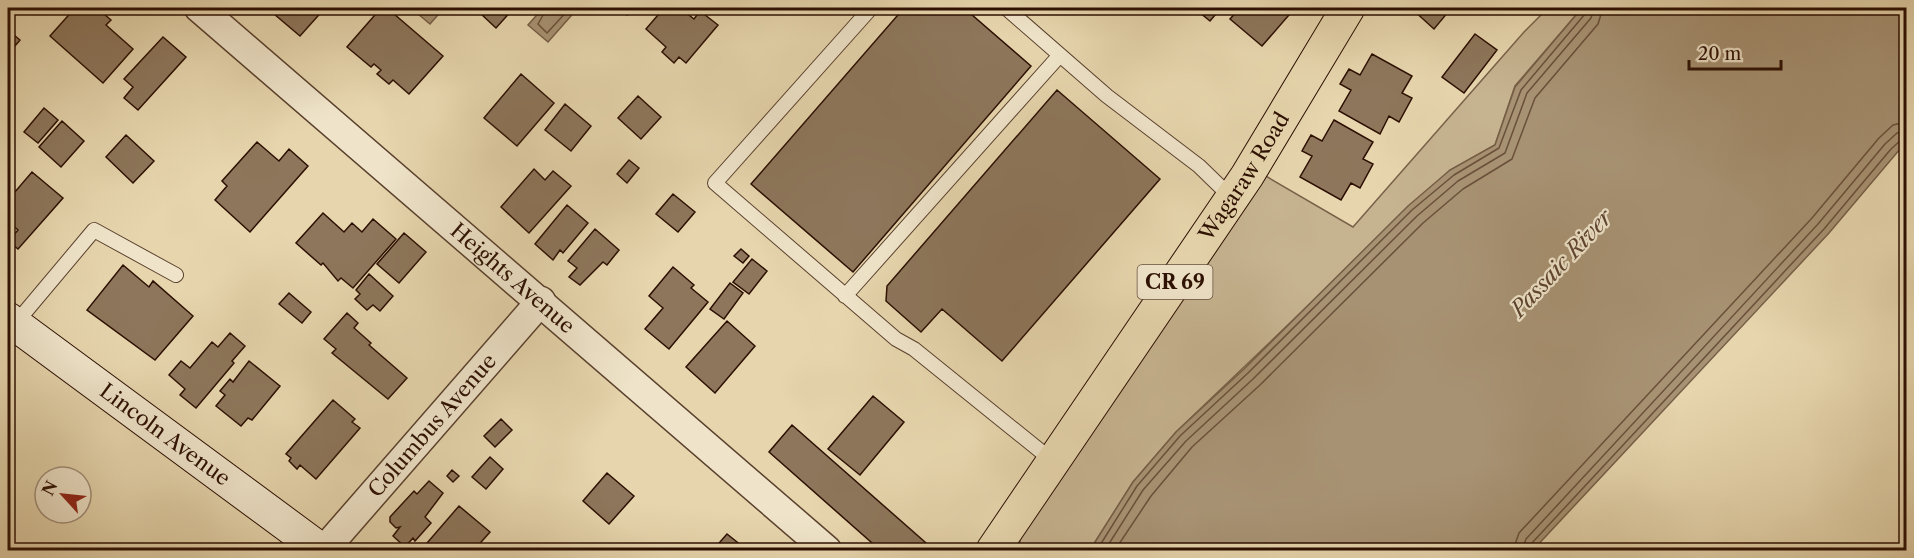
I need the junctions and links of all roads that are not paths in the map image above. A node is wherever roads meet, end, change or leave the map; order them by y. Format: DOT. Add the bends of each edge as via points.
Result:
graph roads {
  1 [pos="199,8"];
  2 [pos="871,8"];
  3 [pos="1006,8"];
  4 [pos="1348,8"];
  5 [pos="1060,55"];
  6 [pos="1232,198"];
  7 [pos="176,275"];
  8 [pos="845,296"];
  9 [pos="541,301"];
  10 [pos="11,321"];
  11 [pos="1054,462"];
  12 [pos="322,550"];
  13 [pos="827,550"];
  14 [pos="993,550"];
  1 -- 9 [label="street, Heights Avenue"];
  2 -- 8 [label="lane" via="715,183"];
  3 -- 5 [label="lane"];
  4 -- 6 [label="main road, Wagaraw Road / CR 69"];
  5 -- 6 [label="lane"];
  5 -- 8 [label="lane"];
  6 -- 11 [label="main road, Wagaraw Road / CR 69"];
  7 -- 10 [label="lane" via="94,230"];
  8 -- 11 [label="lane"];
  9 -- 12 [label="street, Columbus Avenue"];
  9 -- 13 [label="street, Heights Avenue"];
  10 -- 12 [label="main road, Lincoln Avenue"];
  11 -- 14 [label="main road, Wagaraw Road / CR 69"];
}
